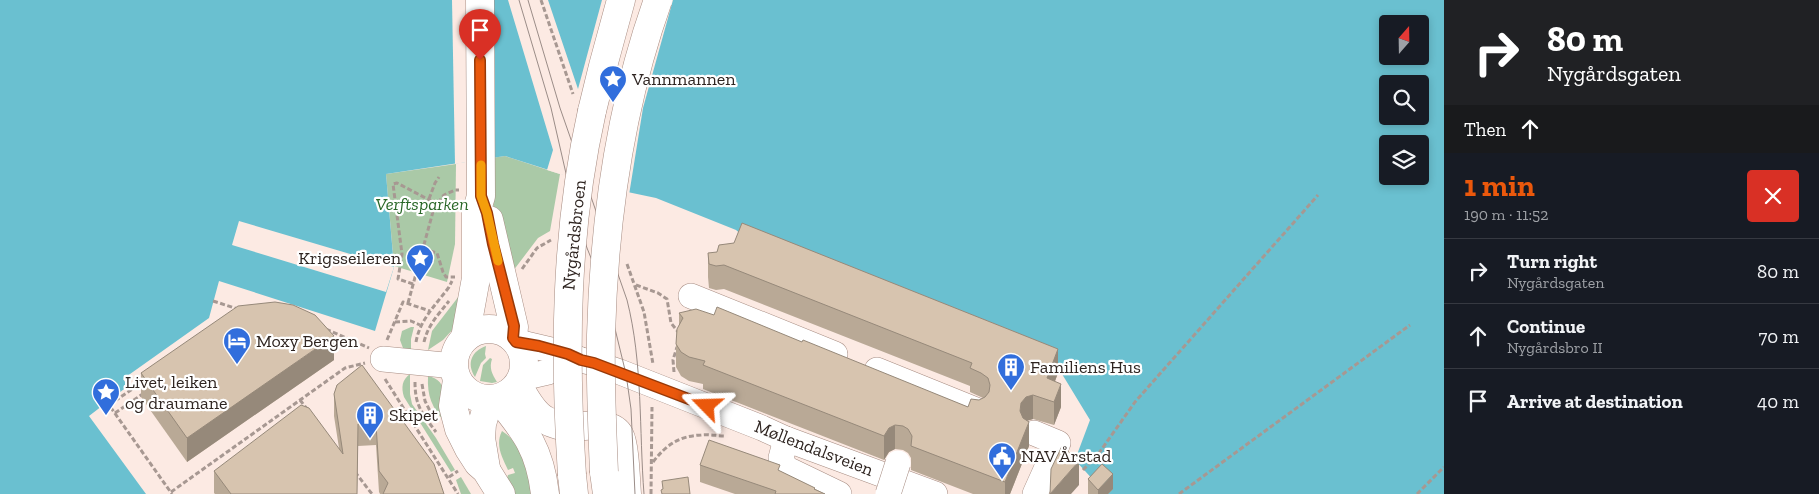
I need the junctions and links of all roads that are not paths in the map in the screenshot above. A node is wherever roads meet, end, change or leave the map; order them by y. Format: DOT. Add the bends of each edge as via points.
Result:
graph roads {
  1 [pos="480,0"];
  2 [pos="622,0"];
  3 [pos="658,0"];
  4 [pos="470,193"];
  5 [pos="691,296"];
  6 [pos="465,338"];
  7 [pos="515,340"];
  8 [pos="382,356"];
  9 [pos="581,360"];
  10 [pos="455,373"];
  11 [pos="507,390"];
  12 [pos="976,410"];
  13 [pos="567,427"];
  14 [pos="1034,433"];
  15 [pos="786,439"];
  16 [pos="898,464"];
  17 [pos="541,466"];
  18 [pos="486,470"];
  19 [pos="606,483"];
  20 [pos="573,485"];
  21 [pos="502,494"];
  22 [pos="545,494"];
  23 [pos="627,494"];
  24 [pos="839,494"];
  25 [pos="888,494"];
  26 [pos="935,494"];
  27 [pos="1035,494"];
  1 -- 4 [label="main road" via="481,160"];
  2 -- 20 [label="main road, Nygårdsbroen, bridge" via="588,128 568,287 567,401"];
  3 -- 19 [label="main road, Nygårdsbroen, bridge" via="636,75 611,194 601,337"];
  4 -- 6 [label="main road" via="476,213 476,278"];
  4 -- 7 [label="main road" via="487,213"];
  5 -- 12 [label="street"];
  6 -- 7 [label="main road" via="485,329 500,330"];
  6 -- 10 [label="main road" via="455,354"];
  7 -- 9 [label="street, Møllendalsveien"];
  7 -- 11 [label="main road" via="524,359"];
  8 -- 10 [label="street"];
  9 -- 11 [label="street"];
  9 -- 15 [label="street, Møllendalsveien" via="620,372"];
  10 -- 11 [label="main road" via="462,388 479,399"];
  10 -- 18 [label="main road" via="453,406 459,428 469,449"];
  11 -- 13 [label="main road" via="536,413"];
  11 -- 17 [label="main road"];
  11 -- 18 [label="main road" via="482,424"];
  13 -- 17 [label="main road" via="552,442"];
  13 -- 23 [label="main road" via="591,425 609,427 617,432 622,441"];
  14 -- 27 [label="street" via="1058,443"];
  15 -- 24 [label="street" via="781,458 786,468"];
  15 -- 26 [label="street, Møllendalsveien"];
  16 -- 25 [label="street, bridge"];
  17 -- 22 [label="main road"];
  18 -- 21 [label="main road"];
}
